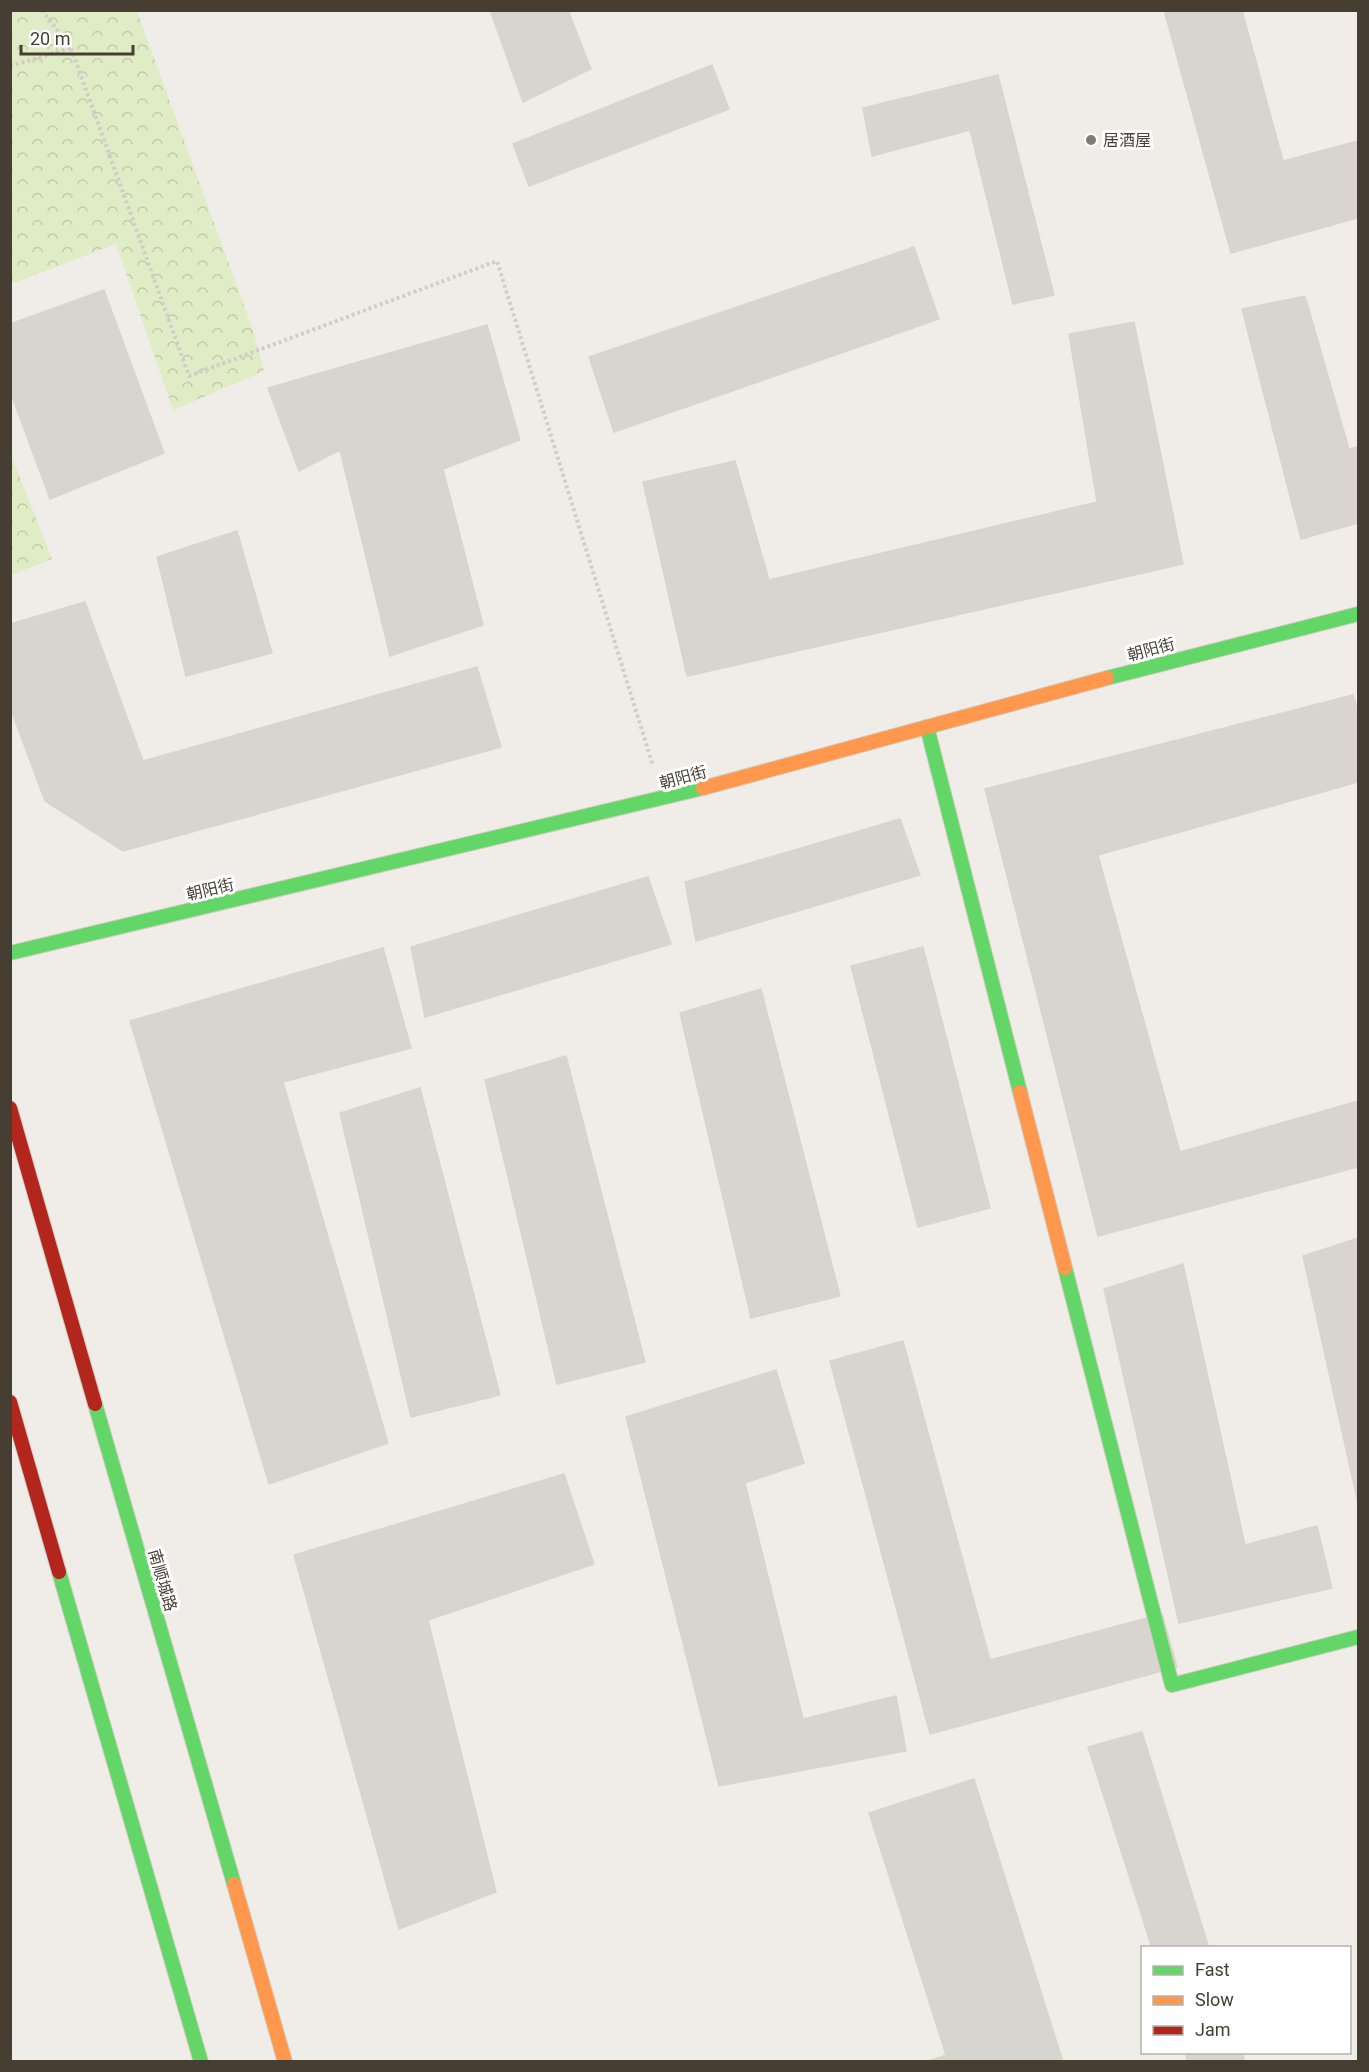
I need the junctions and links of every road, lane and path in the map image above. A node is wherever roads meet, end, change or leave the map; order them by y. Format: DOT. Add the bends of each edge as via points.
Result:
graph roads {
  1 [pos="42,10"];
  2 [pos="71,48"];
  3 [pos="10,66"];
  4 [pos="1359,614"];
  5 [pos="927,727"];
  6 [pos="664,799"];
  7 [pos="10,953"];
  8 [pos="10,1108"];
  9 [pos="10,1402"];
  10 [pos="1359,1637"];
  11 [pos="201,2061"];
  12 [pos="285,2061"];
  1 -- 2 [label="path"];
  2 -- 3 [label="path"];
  2 -- 6 [label="path" via="189,376 496,261"];
  4 -- 5 [label="street, 朝阳街"];
  5 -- 6 [label="street, 朝阳街"];
  5 -- 10 [label="street" via="1172,1685"];
  6 -- 7 [label="street, 朝阳街"];
  8 -- 12 [label="street, 南顺城路"];
  9 -- 11 [label="street"];
}
